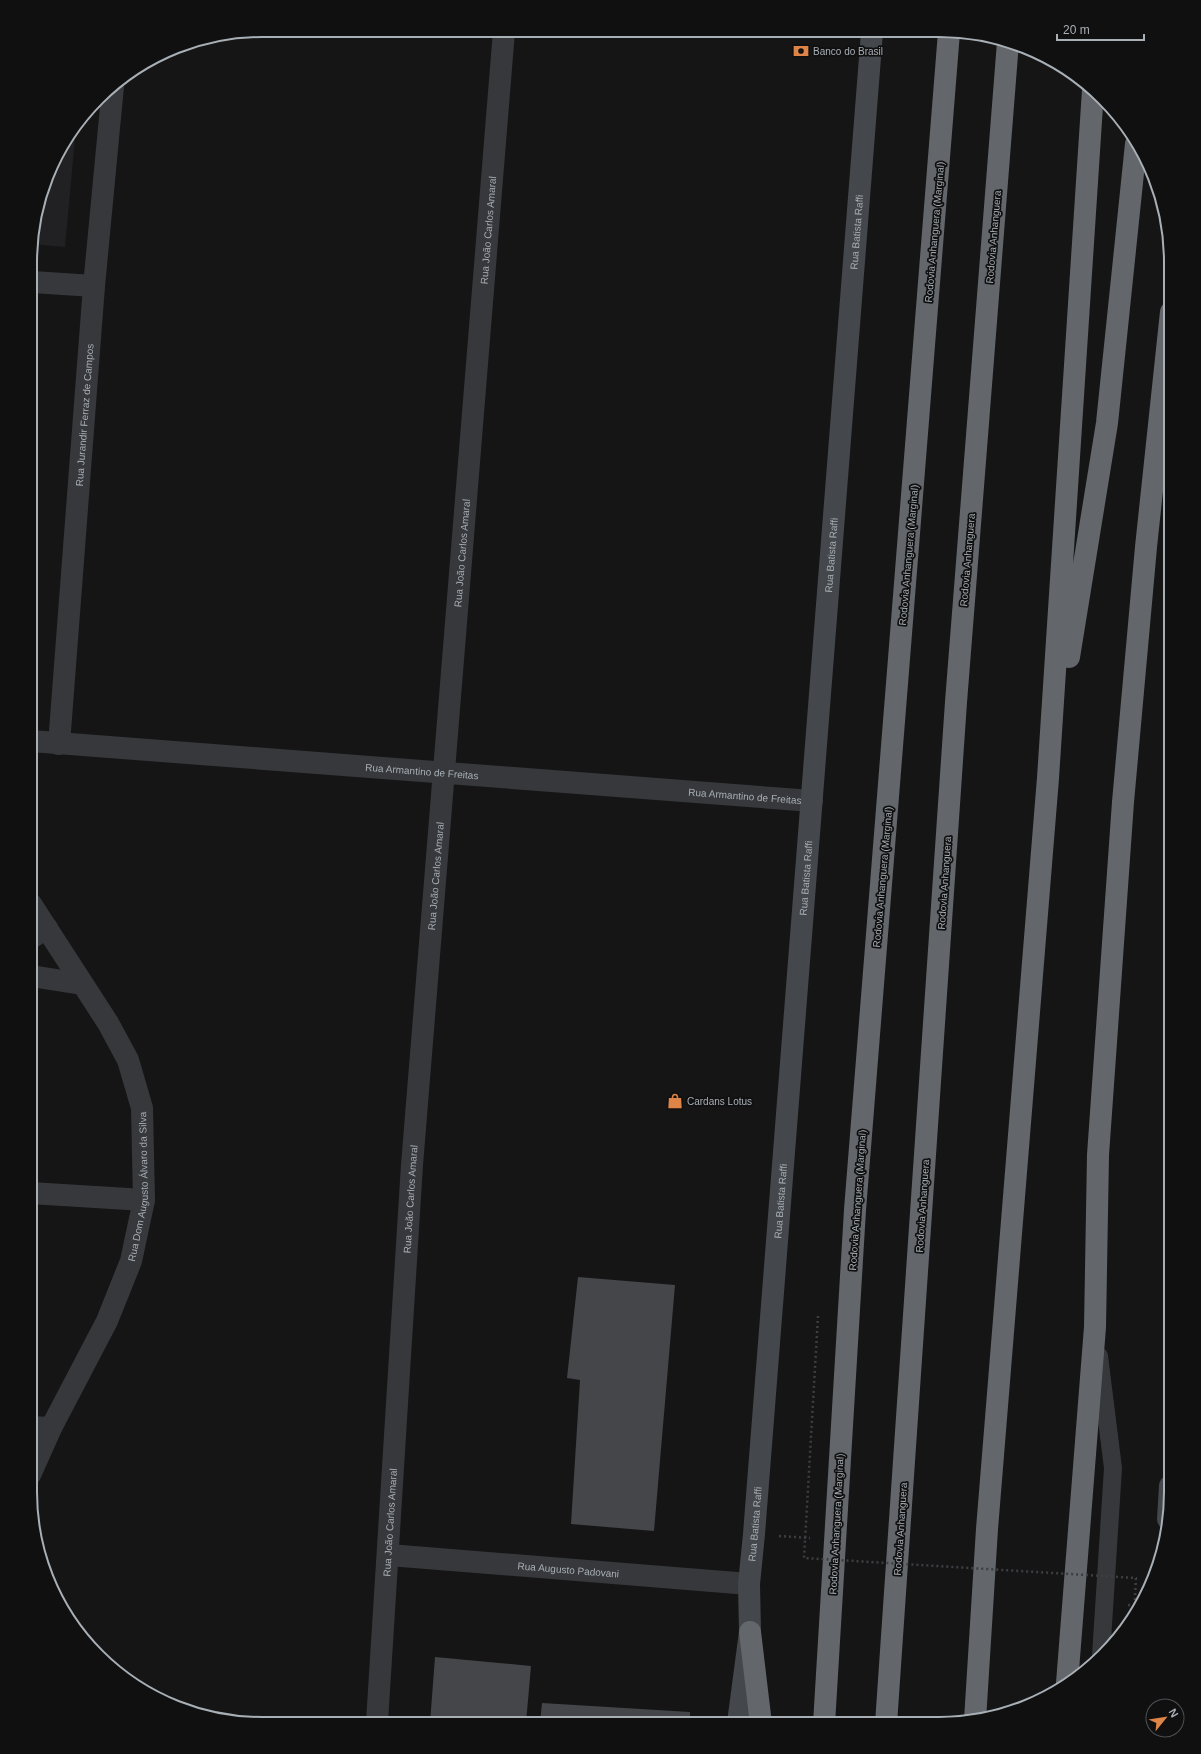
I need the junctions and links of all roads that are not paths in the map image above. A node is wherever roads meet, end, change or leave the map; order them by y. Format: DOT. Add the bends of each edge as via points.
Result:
graph roads {
  1 [pos="504,37"];
  2 [pos="872,37"];
  3 [pos="949,37"];
  4 [pos="1008,48"];
  5 [pos="112,95"];
  6 [pos="1092,98"];
  7 [pos="1135,152"];
  8 [pos="37,282"];
  9 [pos="94,286"];
  10 [pos="1164,378"];
  11 [pos="37,742"];
  12 [pos="59,744"];
  13 [pos="444,772"];
  14 [pos="1048,778"];
  15 [pos="812,801"];
  16 [pos="39,933"];
  17 [pos="37,977"];
  18 [pos="82,984"];
  19 [pos="37,1192"];
  20 [pos="144,1200"];
  21 [pos="1095,1327"];
  22 [pos="41,1428"];
  23 [pos="37,1445"];
  24 [pos="389,1555"];
  25 [pos="749,1584"];
  26 [pos="750,1632"];
  27 [pos="1102,1647"];
  28 [pos="1066,1677"];
  29 [pos="975,1714"];
  30 [pos="377,1717"];
  31 [pos="739,1717"];
  32 [pos="760,1717"];
  33 [pos="824,1717"];
  34 [pos="886,1717"];
  1 -- 13 [label="street, Rua João Carlos Amaral"];
  2 -- 15 [label="street, Rua Batista Raffi"];
  3 -- 33 [label="highway, Rodovia Anhanguera (Marginal)" via="855,1210"];
  4 -- 34 [label="highway, Rodovia Anhanguera" via="956,710"];
  5 -- 9 [label="street, Rua Jurandir Ferraz de Campos"];
  6 -- 14 [label="highway"];
  7 -- 14 [label="highway" via="1107,423"];
  8 -- 9 [label="street"];
  9 -- 12 [label="street, Rua Jurandir Ferraz de Campos"];
  10 -- 21 [label="highway" via="1123,810 1098,1155"];
  11 -- 12 [label="street, Rua Armantino de Freitas"];
  12 -- 13 [label="street, Rua Armantino de Freitas"];
  13 -- 15 [label="street, Rua Armantino de Freitas"];
  13 -- 24 [label="street, Rua João Carlos Amaral" via="412,1165"];
  14 -- 29 [label="highway" via="987,1529"];
  15 -- 25 [label="street, Rua Batista Raffi"];
  16 -- 18 [label="street, Rua Dom Augusto Álvaro da Silva"];
  17 -- 18 [label="street"];
  18 -- 20 [label="street, Rua Dom Augusto Álvaro da Silva" via="108,1023 128,1060 142,1108"];
  19 -- 20 [label="street"];
  20 -- 22 [label="street, Rua Dom Augusto Álvaro da Silva" via="131,1261 107,1321"];
  21 -- 27 [label="lane" via="1113,1468"];
  21 -- 28 [label="highway"];
  22 -- 23 [label="street, Rua Dom Augusto Álvaro da Silva"];
  24 -- 25 [label="street, Rua Augusto Padovani"];
  24 -- 30 [label="street, Rua João Carlos Amaral"];
  25 -- 26 [label="street, Rua Batista Raffi"];
  26 -- 31 [label="street, Rua Batista Raffi"];
  26 -- 32 [label="highway"];
}
